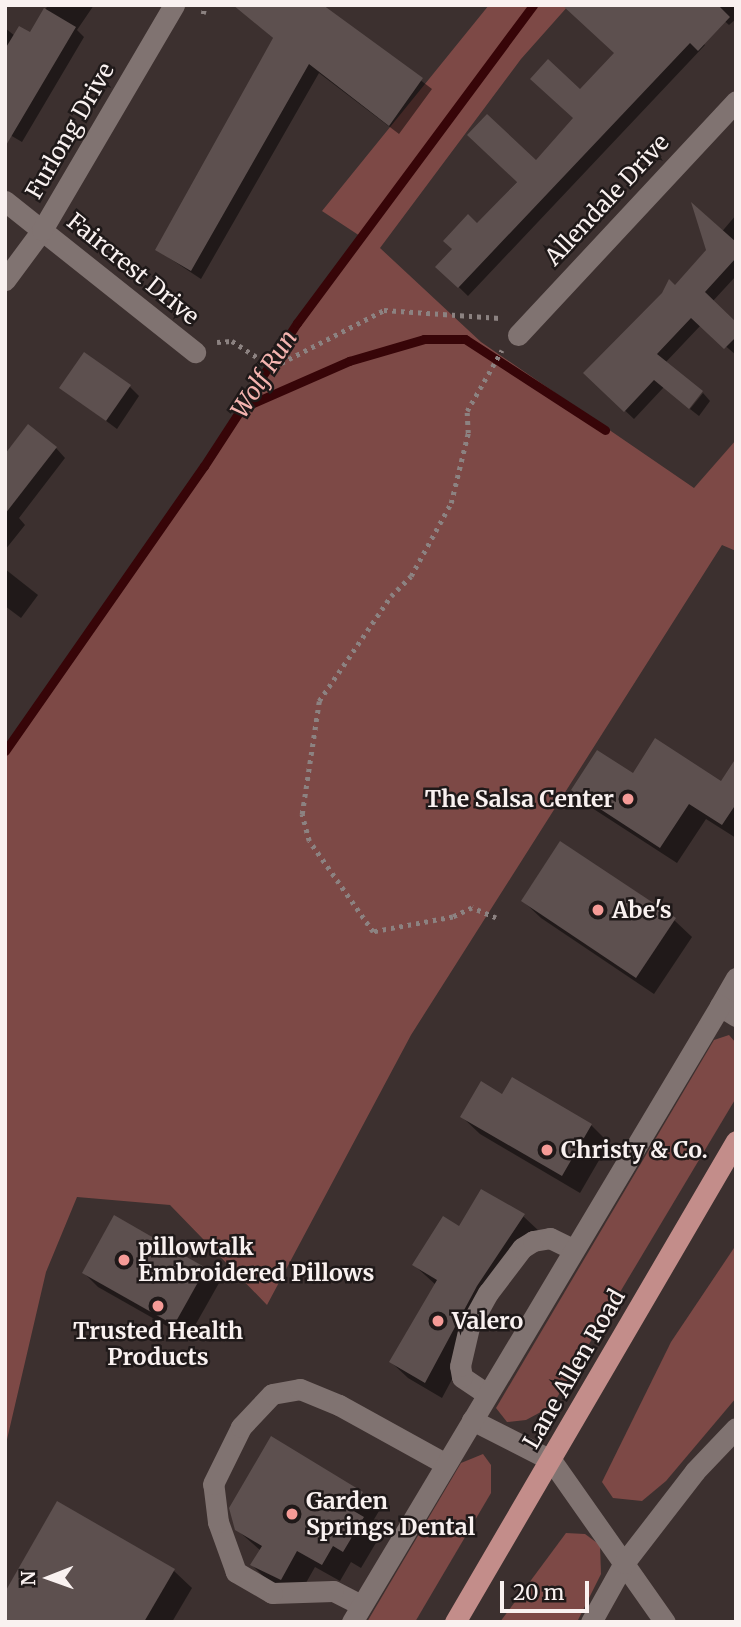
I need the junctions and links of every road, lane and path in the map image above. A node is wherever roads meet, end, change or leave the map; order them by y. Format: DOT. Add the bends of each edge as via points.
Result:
graph roads {
  1 [pos="174,5"];
  2 [pos="205,5"];
  3 [pos="203,14"];
  4 [pos="736,101"];
  5 [pos="5,201"];
  6 [pos="42,230"];
  7 [pos="5,280"];
  8 [pos="518,335"];
  9 [pos="219,341"];
  10 [pos="195,352"];
  11 [pos="499,354"];
  12 [pos="496,918"];
  13 [pos="736,978"];
  14 [pos="728,1011"];
  15 [pos="736,1141"];
  16 [pos="573,1249"];
  17 [pos="487,1394"];
  18 [pos="472,1420"];
  19 [pos="736,1428"];
  20 [pos="551,1460"];
  21 [pos="446,1464"];
  22 [pos="624,1563"];
  23 [pos="356,1614"];
  24 [pos="455,1622"];
  25 [pos="591,1622"];
  26 [pos="665,1622"];
  1 -- 6 [label="street, Furlong Drive"];
  2 -- 3 [label="path"];
  4 -- 8 [label="street, Allendale Drive"];
  5 -- 6 [label="street, Faircrest Drive"];
  6 -- 7 [label="street, Furlong Drive"];
  6 -- 10 [label="street, Faircrest Drive"];
  8 -- 9 [label="path" via="499,317 384,310 281,363 261,360 232,341"];
  11 -- 12 [label="path" via="467,411 468,433 451,503 411,576 385,604 319,701 302,814 309,841 373,932 453,917 472,908"];
  13 -- 14 [label="street"];
  14 -- 16 [label="street"];
  15 -- 20 [label="main road, Lane Allen Road"];
  16 -- 17 [label="street"];
  16 -- 17 [label="street" via="550,1238 533,1241 509,1263 488,1293 469,1327 460,1366 462,1377"];
  17 -- 18 [label="street"];
  18 -- 20 [label="street"];
  18 -- 21 [label="street"];
  19 -- 22 [label="street" via="695,1471"];
  20 -- 22 [label="street"];
  20 -- 24 [label="main road, Lane Allen Road"];
  21 -- 23 [label="street"];
  21 -- 23 [label="street" via="339,1405 300,1389 272,1394 241,1427 213,1485 218,1522 236,1572 272,1592 333,1591"];
  22 -- 25 [label="street"];
  22 -- 26 [label="street"];
}
